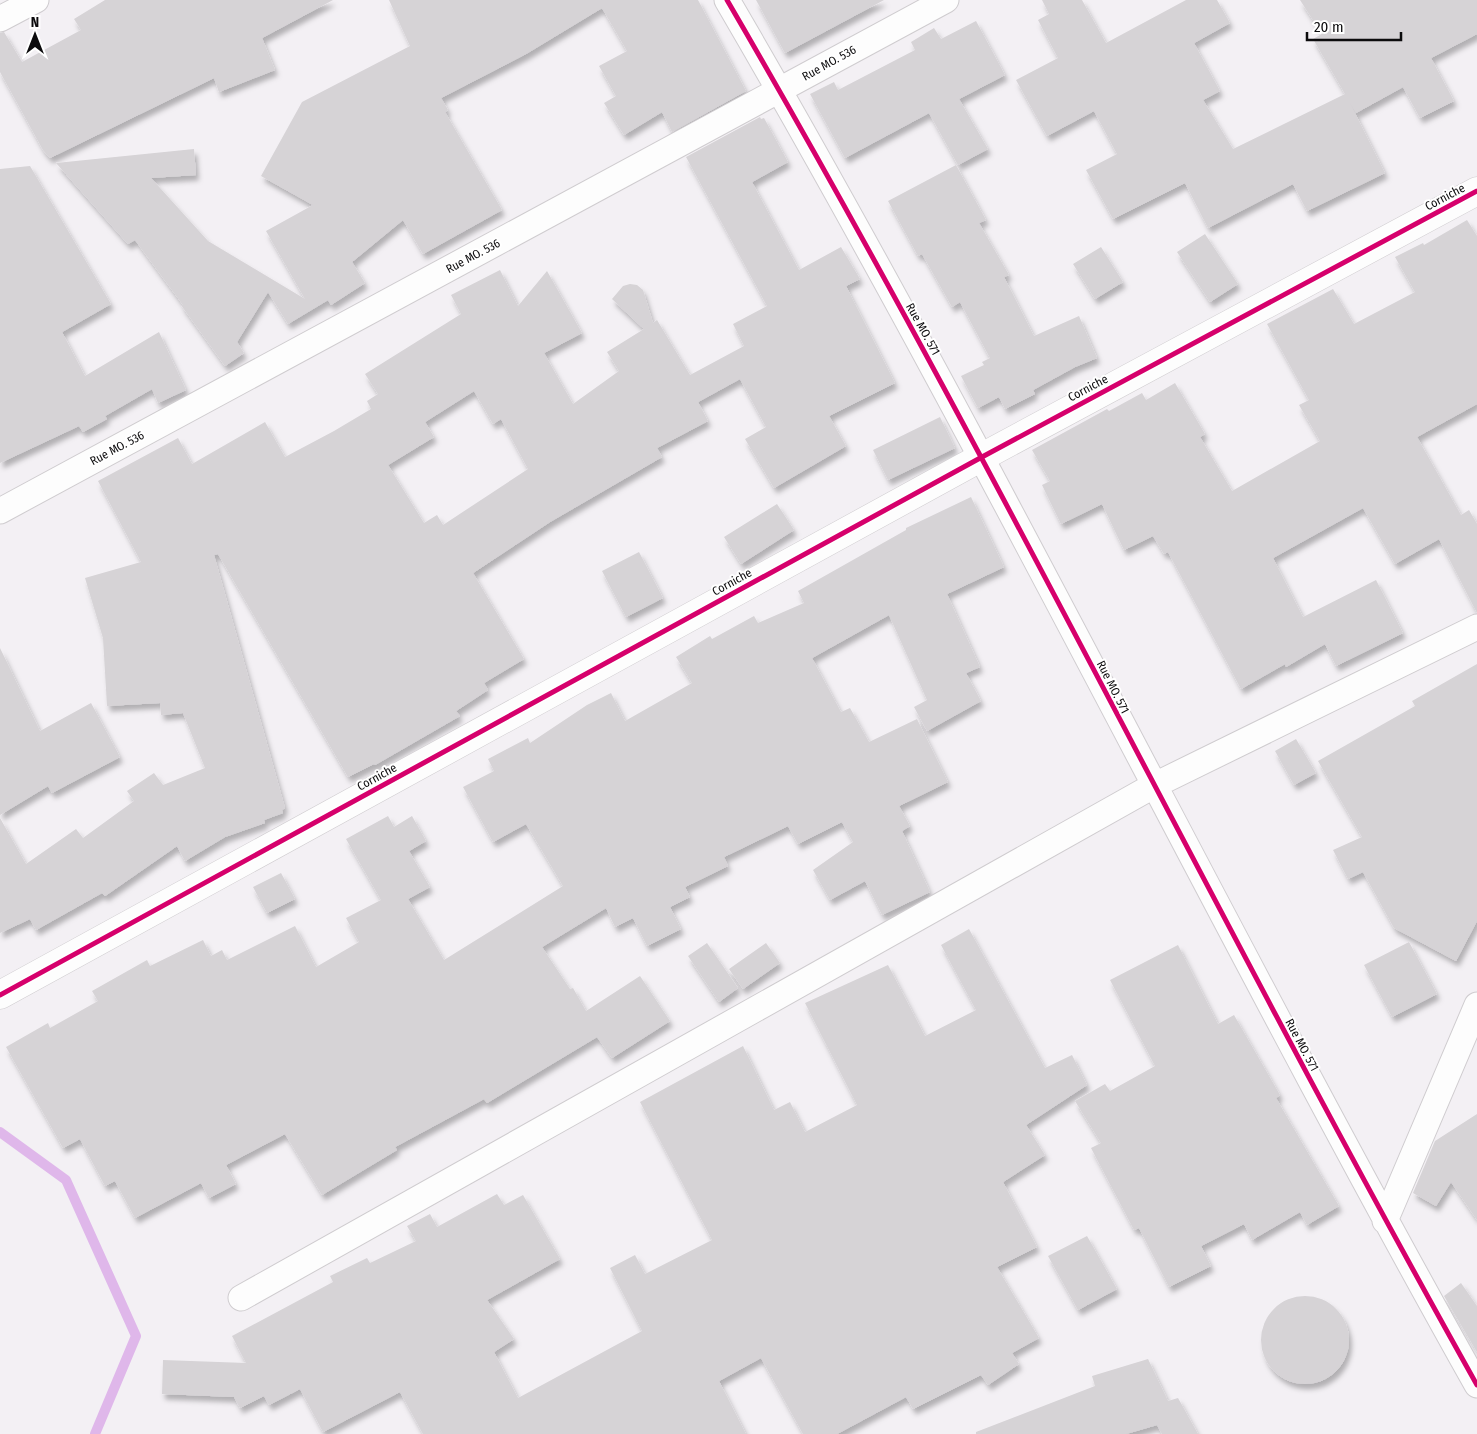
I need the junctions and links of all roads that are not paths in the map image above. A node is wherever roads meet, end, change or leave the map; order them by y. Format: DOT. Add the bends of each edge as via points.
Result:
graph roads {
  1 [pos="36,0"];
  2 [pos="727,0"];
  3 [pos="946,0"];
  4 [pos="0,19"];
  5 [pos="780,91"];
  6 [pos="1477,191"];
  7 [pos="982,457"];
  8 [pos="0,511"];
  9 [pos="1477,627"];
  10 [pos="1153,786"];
  11 [pos="0,996"];
  12 [pos="1477,1005"];
  13 [pos="1385,1220"];
  14 [pos="241,1298"];
  15 [pos="1477,1385"];
  1 -- 4 [label="street"];
  2 -- 5 [label="street, Rue MO. 571"];
  3 -- 5 [label="street, Rue MO. 536"];
  5 -- 7 [label="street, Rue MO. 571"];
  5 -- 8 [label="street, Rue MO. 536"];
  6 -- 7 [label="street, Corniche"];
  7 -- 10 [label="street, Rue MO. 571"];
  7 -- 11 [label="street, Corniche"];
  9 -- 10 [label="street"];
  10 -- 13 [label="street, Rue MO. 571"];
  10 -- 14 [label="street"];
  12 -- 13 [label="street"];
  13 -- 15 [label="street, Rue MO. 571"];
}
